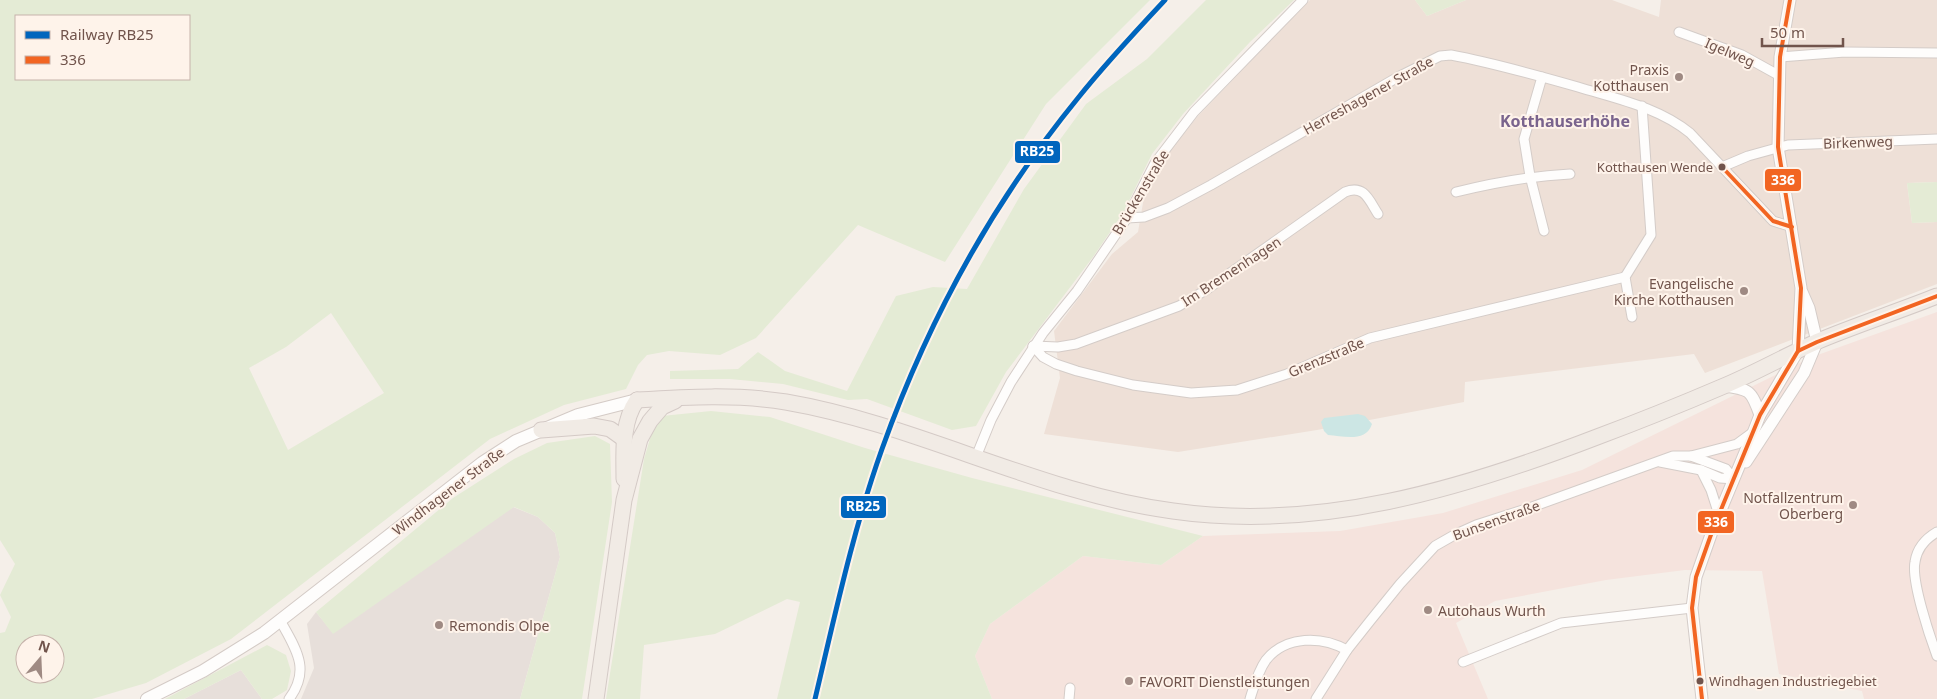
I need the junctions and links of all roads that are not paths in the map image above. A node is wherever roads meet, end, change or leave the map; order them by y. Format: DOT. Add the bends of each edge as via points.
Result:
graph roads {
  1 [pos="1304,0"];
  2 [pos="1790,0"];
  3 [pos="1679,32"];
  4 [pos="1937,53"];
  5 [pos="1780,57"];
  6 [pos="1780,76"];
  7 [pos="1542,77"];
  8 [pos="1642,106"];
  9 [pos="1937,139"];
  10 [pos="1778,147"];
  11 [pos="1722,167"];
  12 [pos="1570,174"];
  13 [pos="1530,176"];
  14 [pos="1456,192"];
  15 [pos="1378,214"];
  16 [pos="1127,218"];
  17 [pos="1792,227"];
  18 [pos="1544,231"];
  19 [pos="1625,277"];
  20 [pos="1801,288"];
  21 [pos="1937,296"];
  22 [pos="1632,317"];
  23 [pos="1817,342"];
  24 [pos="1034,346"];
  25 [pos="1798,351"];
  26 [pos="1783,365"];
  27 [pos="1724,386"];
  28 [pos="1795,386"];
  29 [pos="691,397"];
  30 [pos="637,400"];
  31 [pos="1760,415"];
  32 [pos="541,430"];
  33 [pos="1752,433"];
  34 [pos="624,438"];
  35 [pos="640,439"];
  36 [pos="1691,456"];
  37 [pos="976,457"];
  38 [pos="1657,461"];
  39 [pos="1701,470"];
  40 [pos="1734,479"];
  41 [pos="624,500"];
  42 [pos="1719,514"];
  43 [pos="1937,532"];
  44 [pos="1692,608"];
  45 [pos="281,622"];
  46 [pos="1347,650"];
  47 [pos="1937,656"];
  48 [pos="1463,662"];
  49 [pos="1070,688"];
  50 [pos="147,699"];
  51 [pos="289,699"];
  52 [pos="596,699"];
  53 [pos="1068,699"];
  54 [pos="1250,699"];
  55 [pos="1316,699"];
  56 [pos="1702,699"];
  1 -- 16 [label="street, Brückenstraße" via="1194,112 1155,163"];
  2 -- 5 [label="street"];
  3 -- 6 [label="street, Igelweg" via="1742,56"];
  4 -- 5 [label="street" via="1845,52"];
  5 -- 6 [label="street"];
  6 -- 10 [label="street"];
  7 -- 8 [label="street, Herreshagener Straße"];
  7 -- 13 [label="street" via="1524,139"];
  7 -- 16 [label="street, Herreshagener Straße" via="1451,55 1440,56 1375,89 1168,208 1144,217"];
  8 -- 11 [label="street, Herreshagener Straße" via="1677,123"];
  8 -- 19 [label="street" via="1652,236"];
  9 -- 10 [label="street, Birkenweg"];
  10 -- 11 [label="street"];
  10 -- 17 [label="street"];
  11 -- 17 [label="street, Herreshagener Straße" via="1773,221"];
  12 -- 13 [label="street"];
  13 -- 14 [label="street"];
  13 -- 18 [label="street"];
  15 -- 24 [label="street, Im Bremenhagen" via="1365,194 1354,188 1179,306 1076,344"];
  16 -- 24 [label="street, Brückenstraße"];
  17 -- 20 [label="street"];
  19 -- 22 [label="street"];
  19 -- 24 [label="street, Grenzstraße" via="1370,338 1287,374 1237,390 1191,392 1133,385 1056,364 1043,357"];
  20 -- 23 [label="street"];
  20 -- 25 [label="street"];
  21 -- 23 [label="main road"];
  23 -- 25 [label="main road"];
  23 -- 28 [label="street"];
  24 -- 37 [label="street, Brückenstraße" via="991,420"];
  25 -- 26 [label="main road"];
  26 -- 27 [label="main road"];
  26 -- 28 [label="street"];
  26 -- 31 [label="street"];
  27 -- 31 [label="street" via="1744,389 1754,398"];
  27 -- 37 [label="main road" via="1540,459 1389,502 1309,515 1250,517 1174,512 1070,489"];
  28 -- 40 [label="street"];
  29 -- 30 [label="main road"];
  29 -- 35 [label="main road" via="662,407"];
  29 -- 37 [label="main road" via="742,397 787,402 859,420"];
  30 -- 32 [label="main road, Windhagener Straße" via="578,414"];
  30 -- 34 [label="main road" via="631,409"];
  30 -- 35 [label="main road"];
  31 -- 33 [label="street"];
  32 -- 34 [label="main road" via="594,426 610,429"];
  32 -- 45 [label="main road, Windhagener Straße" via="516,441 482,464"];
  33 -- 36 [label="street, Bunsenstraße" via="1737,444"];
  33 -- 40 [label="street"];
  34 -- 41 [label="main road"];
  35 -- 41 [label="main road"];
  36 -- 38 [label="street, Bunsenstraße" via="1673,456"];
  36 -- 40 [label="street, Bunsenstraße" via="1726,469"];
  38 -- 39 [label="street"];
  38 -- 46 [label="street, Bunsenstraße" via="1476,525 1448,538 1420,561"];
  39 -- 40 [label="street" via="1720,478"];
  39 -- 42 [label="street" via="1712,490"];
  40 -- 42 [label="street"];
  41 -- 52 [label="main road"];
  42 -- 44 [label="street" via="1696,577"];
  43 -- 47 [label="street" via="1924,542 1914,564"];
  44 -- 48 [label="street" via="1560,623"];
  44 -- 56 [label="street"];
  45 -- 50 [label="main road, Windhagener Straße" via="204,671"];
  45 -- 51 [label="street" via="298,652 300,666 299,680"];
  46 -- 54 [label="street" via="1319,639 1288,643 1266,660"];
  46 -- 55 [label="street, Bunsenstraße"];
  49 -- 53 [label="street"];
}
